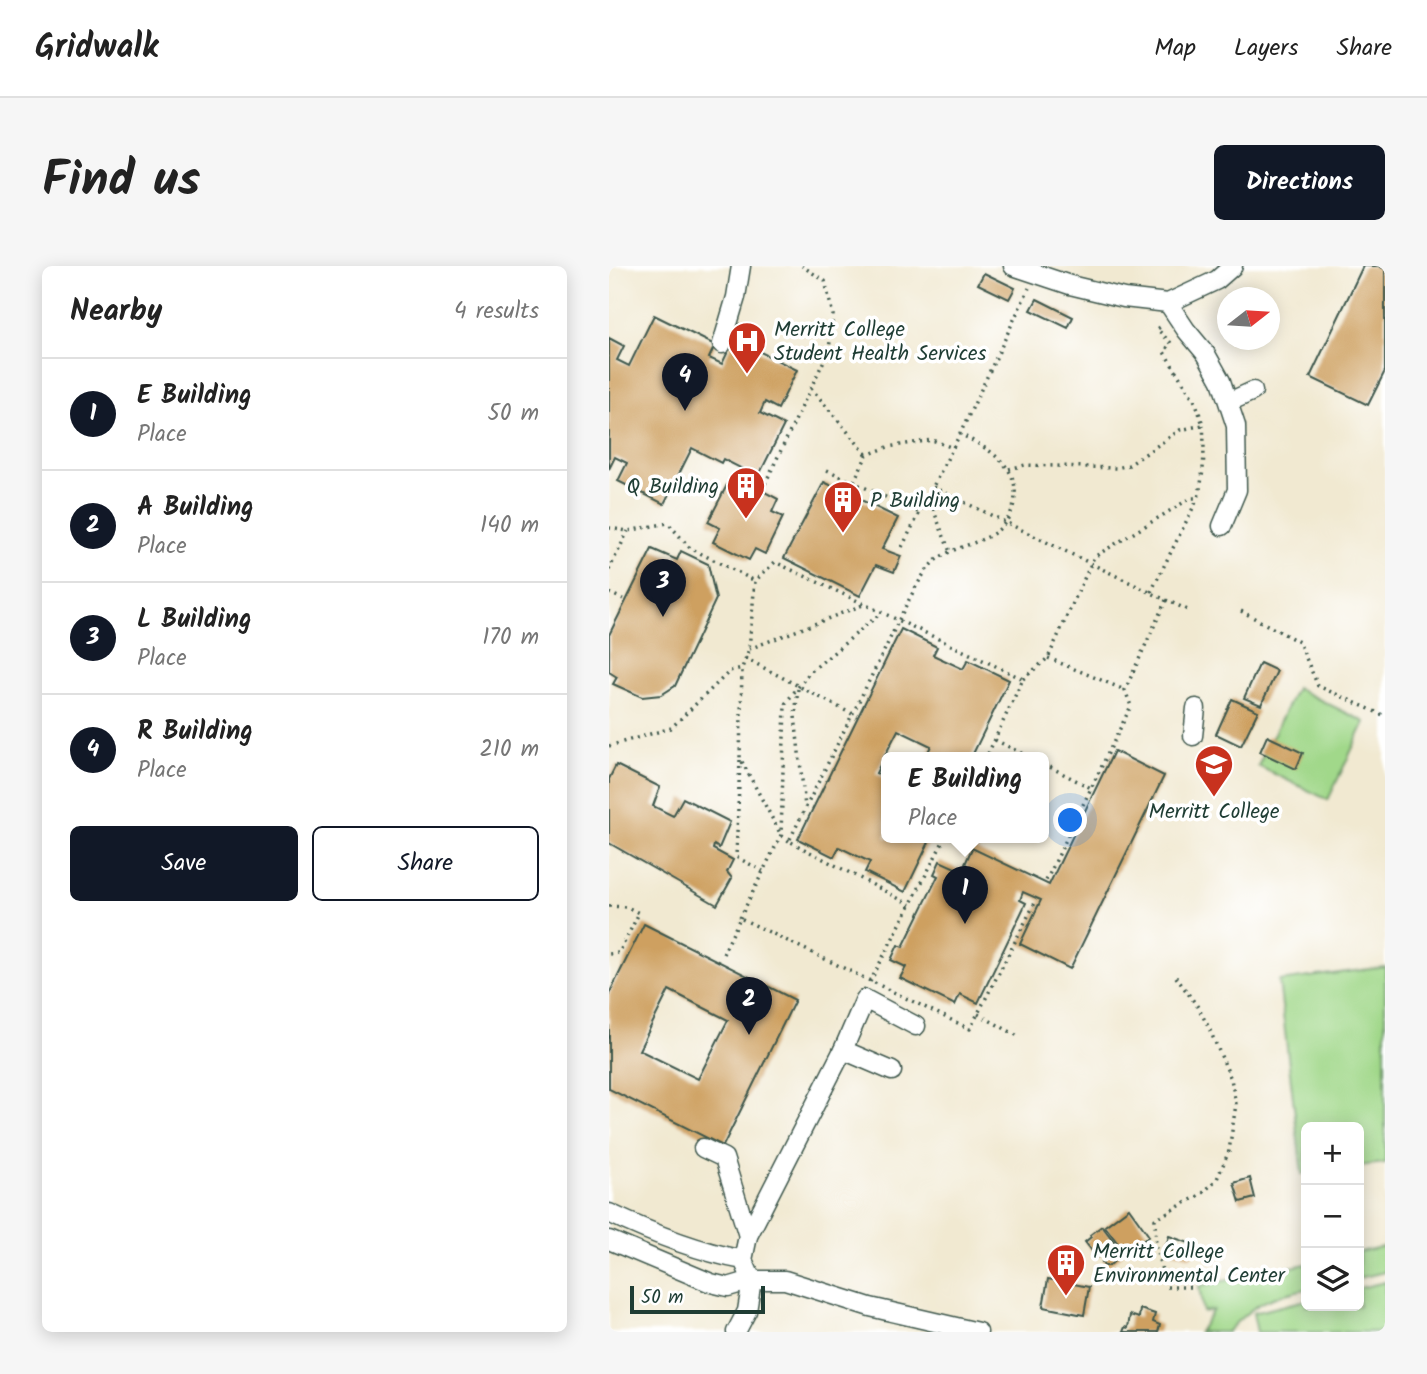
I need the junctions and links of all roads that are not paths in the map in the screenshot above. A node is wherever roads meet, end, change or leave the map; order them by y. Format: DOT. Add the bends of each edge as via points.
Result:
graph roads {
  1 [pos="741,266"];
  2 [pos="1013,266"];
  3 [pos="1233,266"];
  4 [pos="1168,303"];
  5 [pos="722,344"];
  6 [pos="1253,391"];
  7 [pos="1229,402"];
  8 [pos="1222,526"];
  9 [pos="1196,708"];
  10 [pos="1193,736"];
  11 [pos="916,1026"];
  12 [pos="843,1050"];
  13 [pos="892,1072"];
  14 [pos="703,1148"];
  15 [pos="609,1213"];
  16 [pos="748,1236"];
  17 [pos="609,1240"];
  18 [pos="743,1259"];
  19 [pos="752,1280"];
  20 [pos="737,1332"];
  21 [pos="978,1332"];
  1 -- 5 [label="lane"];
  2 -- 4 [label="lane" via="1124,298"];
  3 -- 4 [label="lane" via="1217,280"];
  4 -- 7 [label="lane" via="1206,354"];
  6 -- 7 [label="lane"];
  7 -- 8 [label="lane" via="1236,426 1237,490"];
  9 -- 10 [label="lane"];
  11 -- 12 [label="lane" via="865,999"];
  12 -- 13 [label="lane"];
  12 -- 16 [label="lane"];
  14 -- 16 [label="lane" via="724,1158"];
  15 -- 18 [label="lane" via="717,1255"];
  16 -- 18 [label="lane"];
  17 -- 19 [label="lane" via="711,1283 729,1287"];
  18 -- 19 [label="lane"];
  19 -- 20 [label="lane" via="747,1311"];
  19 -- 21 [label="lane" via="785,1280 870,1307"];
}
